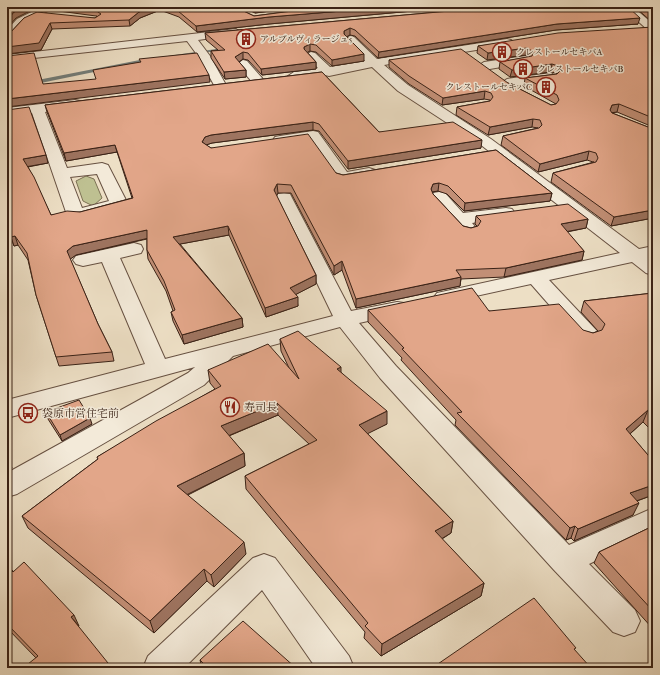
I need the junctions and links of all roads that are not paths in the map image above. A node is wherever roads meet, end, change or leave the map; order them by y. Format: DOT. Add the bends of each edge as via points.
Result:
graph roads {
  1 [pos="630,10"];
  2 [pos="53,11"];
  3 [pos="635,28"];
  4 [pos="652,28"];
  5 [pos="246,31"];
  6 [pos="7,36"];
  7 [pos="191,38"];
  8 [pos="350,38"];
  9 [pos="517,41"];
  10 [pos="462,49"];
  11 [pos="310,55"];
  12 [pos="7,58"];
  13 [pos="526,60"];
  14 [pos="243,64"];
  15 [pos="375,64"];
  16 [pos="484,66"];
  17 [pos="329,72"];
  18 [pos="551,77"];
  19 [pos="258,81"];
  20 [pos="507,83"];
  21 [pos="220,85"];
  22 [pos="205,87"];
  23 [pos="524,93"];
  24 [pos="90,102"];
  25 [pos="461,108"];
  26 [pos="37,109"];
  27 [pos="7,112"];
  28 [pos="438,112"];
  29 [pos="267,142"];
  30 [pos="495,144"];
  31 [pos="475,154"];
  32 [pos="382,171"];
  33 [pos="61,174"];
  34 [pos="439,197"];
  35 [pos="284,198"];
  36 [pos="571,205"];
  37 [pos="547,208"];
  38 [pos="523,211"];
  39 [pos="134,249"];
  40 [pos="645,253"];
  41 [pos="109,255"];
  42 [pos="83,260"];
  43 [pos="653,269"];
  44 [pos="535,277"];
  45 [pos="345,319"];
  46 [pos="589,336"];
  47 [pos="225,352"];
  48 [pos="158,369"];
  49 [pos="7,409"];
  50 [pos="7,486"];
  51 [pos="653,520"];
  52 [pos="565,561"];
  53 [pos="624,620"];
  54 [pos="160,668"];
  55 [pos="337,668"];
  1 -- 4 [label="street"];
  2 -- 6 [label="street" via="34,13 21,21"];
  3 -- 4 [label="street"];
  5 -- 7 [label="street"];
  7 -- 12 [label="street"];
  7 -- 21 [label="street" via="202,52"];
  8 -- 15 [label="street"];
  9 -- 10 [label="street"];
  10 -- 15 [label="street"];
  10 -- 16 [label="street"];
  11 -- 17 [label="street"];
  13 -- 16 [label="street"];
  14 -- 19 [label="street"];
  15 -- 17 [label="street"];
  15 -- 28 [label="street" via="403,88"];
  16 -- 20 [label="street"];
  17 -- 19 [label="street"];
  18 -- 20 [label="street"];
  19 -- 21 [label="street"];
  20 -- 23 [label="street"];
  21 -- 22 [label="street"];
  24 -- 26 [label="street"];
  25 -- 28 [label="street"];
  26 -- 27 [label="street"];
  26 -- 33 [label="street"];
  28 -- 30 [label="street"];
  29 -- 32 [label="street" via="313,135 343,177"];
  30 -- 31 [label="street"];
  30 -- 36 [label="street" via="544,178"];
  34 -- 38 [label="street" via="465,225"];
  35 -- 45 [label="street"];
  36 -- 37 [label="street"];
  36 -- 40 [label="street"];
  39 -- 41 [label="street"];
  40 -- 43 [label="street"];
  40 -- 44 [label="street"];
  41 -- 42 [label="street"];
  41 -- 48 [label="street"];
  44 -- 45 [label="street"];
  44 -- 46 [label="street"];
  45 -- 47 [label="street"];
  45 -- 52 [label="street" via="388,372"];
  47 -- 48 [label="street"];
  47 -- 50 [label="street" via="196,379"];
  48 -- 49 [label="street"];
  51 -- 52 [label="street"];
  52 -- 53 [label="street"];
  54 -- 55 [label="street" via="264,568"];
}
